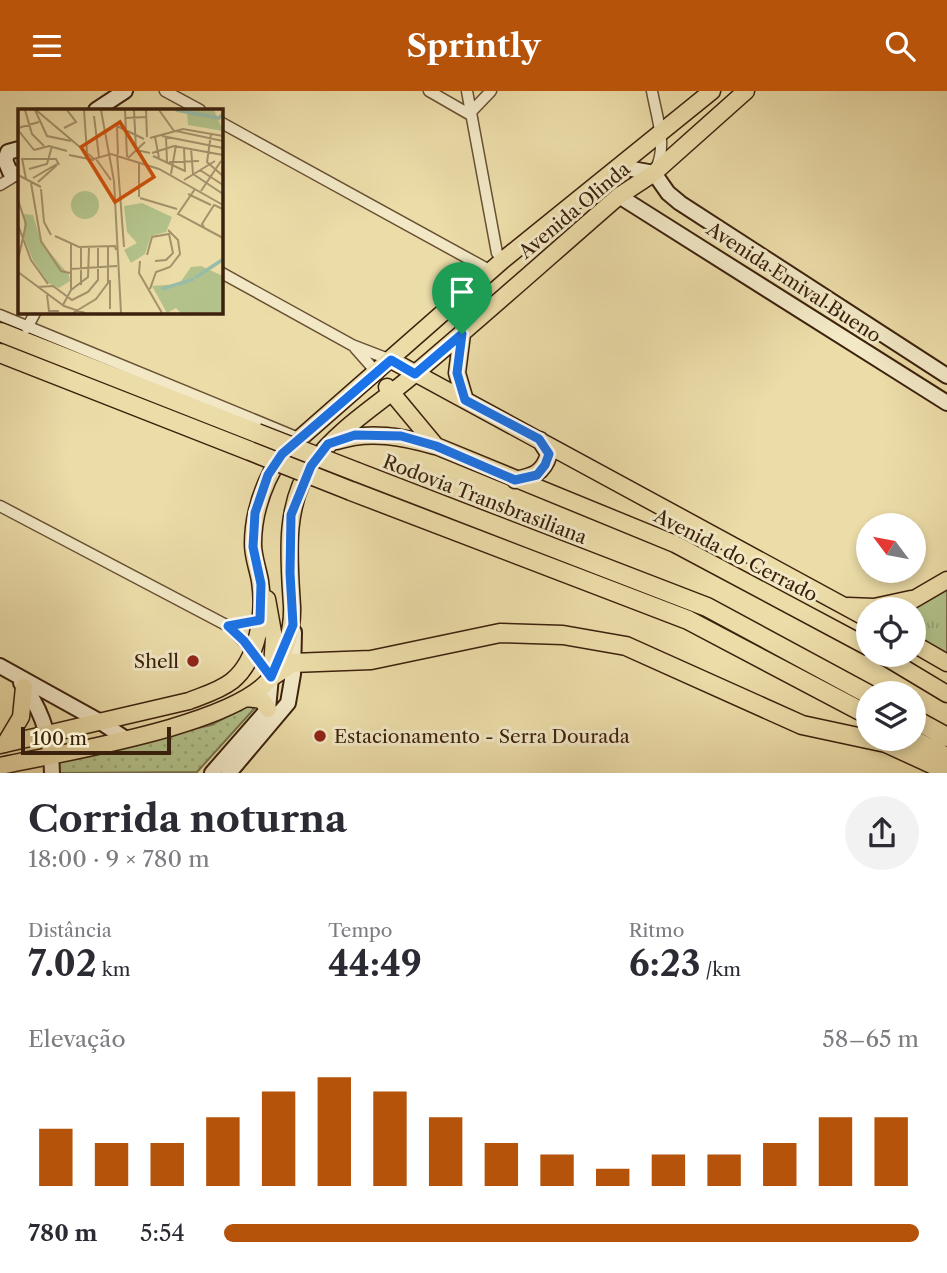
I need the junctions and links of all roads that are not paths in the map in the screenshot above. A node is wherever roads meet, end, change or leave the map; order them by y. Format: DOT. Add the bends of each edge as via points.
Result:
graph roads {
  1 [pos="125,91"];
  2 [pos="165,91"];
  3 [pos="429,91"];
  4 [pos="467,91"];
  5 [pos="491,91"];
  6 [pos="652,91"];
  7 [pos="712,91"];
  8 [pos="746,91"];
  9 [pos="98,109"];
  10 [pos="198,109"];
  11 [pos="470,114"];
  12 [pos="222,122"];
  13 [pos="660,135"];
  14 [pos="6,156"];
  15 [pos="621,167"];
  16 [pos="654,173"];
  17 [pos="18,174"];
  18 [pos="18,175"];
  19 [pos="0,185"];
  20 [pos="619,196"];
  21 [pos="733,239"];
  22 [pos="705,248"];
  23 [pos="497,266"];
  24 [pos="222,273"];
  25 [pos="35,313"];
  26 [pos="0,315"];
  27 [pos="27,328"];
  28 [pos="0,332"];
  29 [pos="462,334"];
  30 [pos="352,345"];
  31 [pos="0,353"];
  32 [pos="391,360"];
  33 [pos="377,373"];
  34 [pos="415,374"];
  35 [pos="947,376"];
  36 [pos="921,386"];
  37 [pos="947,392"];
  38 [pos="392,393"];
  39 [pos="465,400"];
  40 [pos="947,403"];
  41 [pos="301,439"];
  42 [pos="539,439"];
  43 [pos="328,444"];
  44 [pos="436,446"];
  45 [pos="515,480"];
  46 [pos="0,506"];
  47 [pos="947,580"];
  48 [pos="261,584"];
  49 [pos="917,597"];
  50 [pos="845,606"];
  51 [pos="856,606"];
  52 [pos="856,612"];
  53 [pos="260,620"];
  54 [pos="293,625"];
  55 [pos="228,626"];
  56 [pos="856,641"];
  57 [pos="253,652"];
  58 [pos="926,652"];
  59 [pos="292,663"];
  60 [pos="947,663"];
  61 [pos="902,667"];
  62 [pos="5,669"];
  63 [pos="271,677"];
  64 [pos="24,687"];
  65 [pos="856,688"];
  66 [pos="947,694"];
  67 [pos="246,698"];
  68 [pos="268,709"];
  69 [pos="856,709"];
  70 [pos="99,720"];
  71 [pos="926,726"];
  72 [pos="48,734"];
  73 [pos="947,737"];
  74 [pos="126,739"];
  75 [pos="3,744"];
  76 [pos="926,746"];
  77 [pos="52,754"];
  78 [pos="947,757"];
  79 [pos="10,768"];
  80 [pos="947,771"];
  81 [pos="52,772"];
  82 [pos="212,772"];
  83 [pos="229,772"];
  1 -- 9 [label="street"];
  2 -- 10 [label="street"];
  3 -- 11 [label="street"];
  4 -- 11 [label="street"];
  5 -- 11 [label="street"];
  6 -- 13 [label="street"];
  7 -- 13 [label="main road, Avenida Olinda"];
  8 -- 16 [label="main road, Avenida Olinda"];
  11 -- 23 [label="street"];
  12 -- 23 [label="street"];
  13 -- 15 [label="main road, Avenida Olinda"];
  13 -- 16 [label="street" via="661,157"];
  14 -- 17 [label="street" via="10,172"];
  15 -- 16 [label="street"];
  15 -- 23 [label="main road, Avenida Olinda"];
  16 -- 20 [label="main road, Avenida Olinda"];
  16 -- 21 [label="street, Avenida Emival Bueno" via="668,193"];
  18 -- 19 [label="street"];
  20 -- 22 [label="street, Avenida Emival Bueno"];
  20 -- 29 [label="main road, Avenida Olinda"];
  21 -- 22 [label="street" via="714,236"];
  21 -- 35 [label="street, Avenida Emival Bueno"];
  22 -- 36 [label="street, Avenida Emival Bueno"];
  23 -- 32 [label="main road, Avenida Olinda"];
  24 -- 30 [label="street"];
  25 -- 27 [label="street"];
  26 -- 27 [label="street"];
  27 -- 41 [label="street"];
  28 -- 65 [label="highway, Rodovia Transbrasiliana, bridge" via="707,607"];
  29 -- 34 [label="main road, Avenida Olinda"];
  29 -- 39 [label="main road" via="457,373"];
  30 -- 32 [label="street"];
  30 -- 33 [label="street"];
  31 -- 69 [label="highway, Rodovia Transbrasiliana, bridge" via="688,620"];
  32 -- 33 [label="main road, Avenida Olinda"];
  32 -- 34 [label="main road, Avenida do Cerrado"];
  33 -- 38 [label="main road, Avenida do Cerrado"];
  33 -- 41 [label="main road, Avenida Olinda"];
  34 -- 38 [label="main road, Avenida Olinda"];
  34 -- 39 [label="main road, Avenida do Cerrado"];
  36 -- 37 [label="street"];
  36 -- 40 [label="street, Avenida Emival Bueno"];
  38 -- 43 [label="main road, Avenida Olinda"];
  38 -- 44 [label="main road, Avenida do Cerrado"];
  39 -- 42 [label="main road, Avenida do Cerrado"];
  41 -- 48 [label="main road, Avenida Olinda" via="282,454 268,475 255,513 253,547"];
  42 -- 45 [label="main road" via="549,454 545,465 537,475"];
  42 -- 50 [label="main road, Avenida do Cerrado"];
  43 -- 44 [label="main road" via="356,435 401,436"];
  43 -- 54 [label="main road, Avenida Olinda" via="311,466 291,515"];
  44 -- 45 [label="main road, Avenida do Cerrado"];
  45 -- 56 [label="main road, Avenida do Cerrado" via="675,544"];
  46 -- 55 [label="street"];
  47 -- 49 [label="main road"];
  48 -- 53 [label="main road, Avenida Olinda"];
  48 -- 63 [label="main road" via="274,638"];
  50 -- 51 [label="main road"];
  50 -- 52 [label="main road, Avenida do Cerrado"];
  53 -- 55 [label="street"];
  53 -- 57 [label="main road, Avenida Olinda"];
  54 -- 59 [label="street"];
  54 -- 63 [label="main road, Avenida Olinda"];
  55 -- 57 [label="street"];
  57 -- 63 [label="main road"];
  57 -- 70 [label="main road" via="233,680 216,691"];
  58 -- 60 [label="main road"];
  59 -- 63 [label="highway"];
  59 -- 80 [label="highway" via="371,660 500,633 563,635 625,646 802,725 886,743"];
  59 -- 83 [label="street" via="288,703"];
  61 -- 66 [label="main road"];
  62 -- 64 [label="street"];
  62 -- 70 [label="street"];
  63 -- 67 [label="main road"];
  63 -- 68 [label="street"];
  64 -- 72 [label="street"];
  64 -- 75 [label="main road" via="21,717"];
  67 -- 68 [label="main road" via="262,700"];
  67 -- 74 [label="main road" via="222,711"];
  68 -- 82 [label="street"];
  70 -- 72 [label="main road"];
  70 -- 74 [label="street"];
  71 -- 73 [label="highway"];
  72 -- 75 [label="main road"];
  72 -- 77 [label="street"];
  74 -- 77 [label="main road"];
  76 -- 78 [label="highway"];
  77 -- 79 [label="main road"];
  77 -- 81 [label="street"];
}
